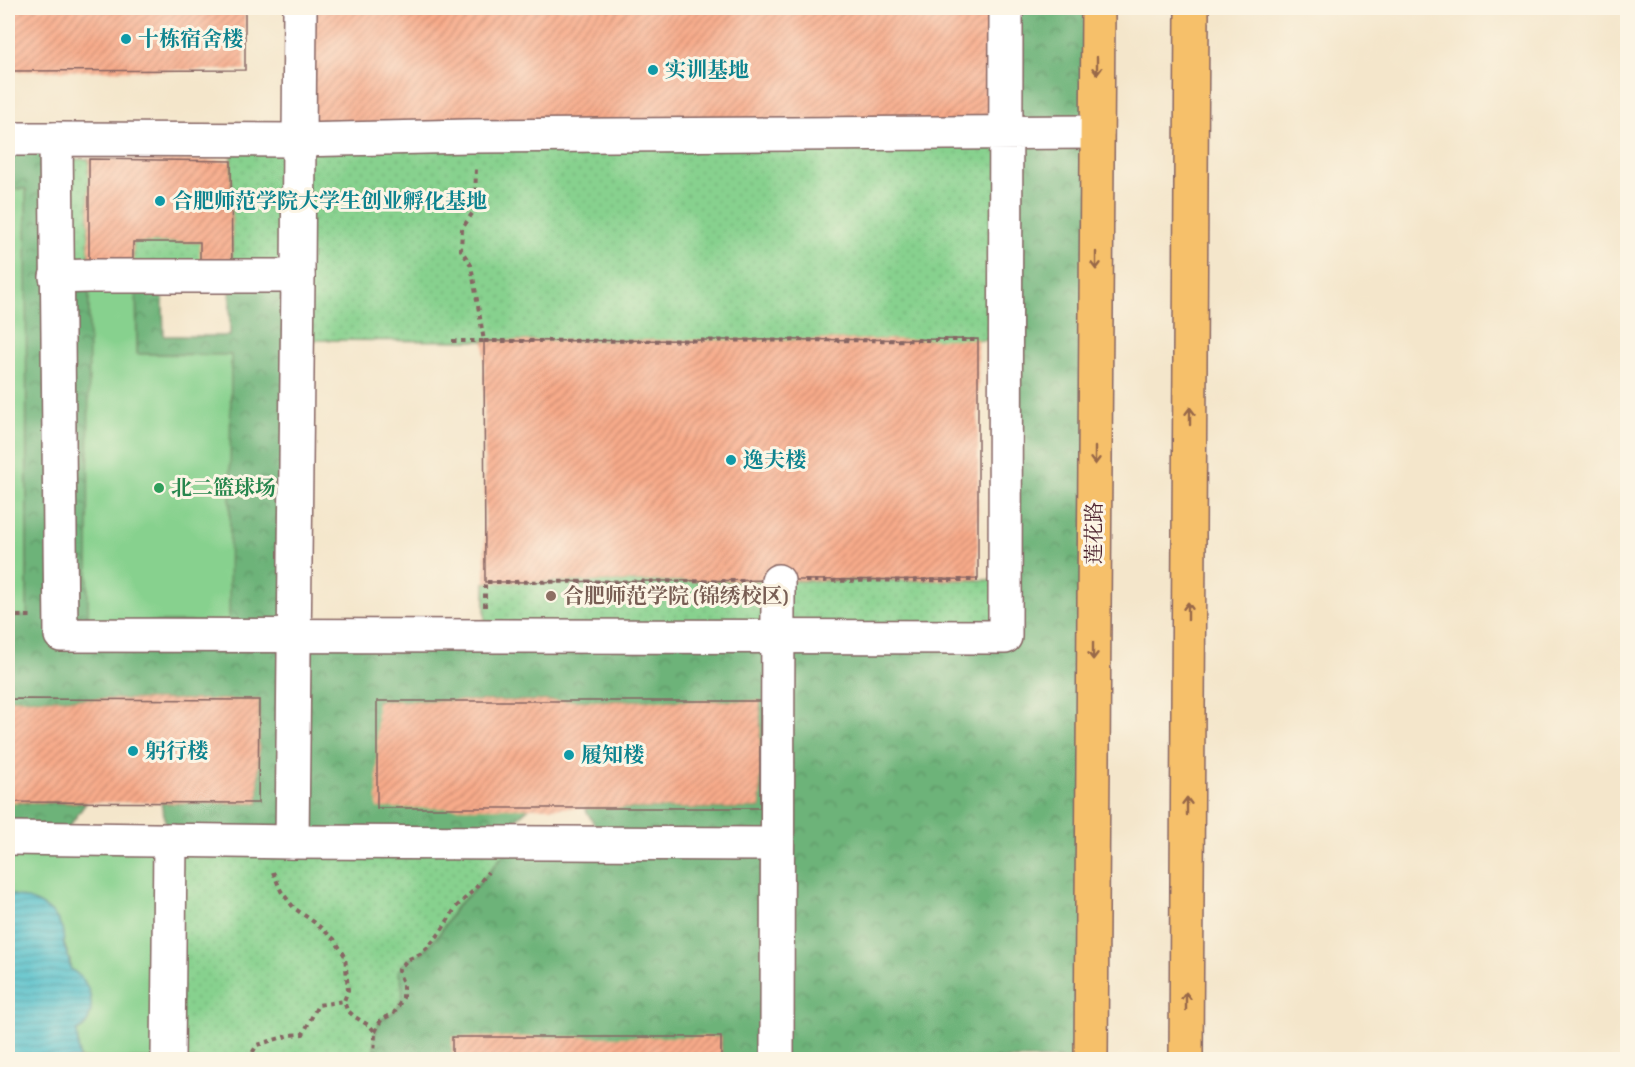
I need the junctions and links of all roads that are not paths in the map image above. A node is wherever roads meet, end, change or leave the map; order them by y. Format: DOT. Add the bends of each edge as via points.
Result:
graph roads {
  1 [pos="300,8"];
  2 [pos="1006,8"];
  3 [pos="1098,8"];
  4 [pos="1192,8"];
  5 [pos="1097,132"];
  6 [pos="1007,133"];
  7 [pos="8,139"];
  8 [pos="56,139"];
  9 [pos="298,140"];
  10 [pos="298,276"];
  11 [pos="56,277"];
  12 [pos="778,581"];
  13 [pos="294,635"];
  14 [pos="778,638"];
  15 [pos="8,838"];
  16 [pos="170,840"];
  17 [pos="283,841"];
  18 [pos="777,844"];
  19 [pos="168,1059"];
  20 [pos="777,1059"];
  21 [pos="1091,1059"];
  22 [pos="1186,1059"];
  1 -- 9 [label="street"];
  2 -- 6 [label="street"];
  3 -- 5 [label="main road, 莲花路, one-way"];
  22 -- 4 [label="main road, one-way"];
  5 -- 6 [label="street"];
  5 -- 21 [label="main road, 莲花路, one-way"];
  6 -- 9 [label="street"];
  6 -- 14 [label="street" via="1005,637"];
  7 -- 8 [label="street"];
  8 -- 9 [label="street"];
  8 -- 11 [label="street"];
  9 -- 10 [label="street"];
  10 -- 11 [label="street"];
  10 -- 13 [label="street"];
  11 -- 13 [label="street" via="61,635"];
  12 -- 14 [label="street"];
  13 -- 14 [label="street"];
  13 -- 17 [label="street"];
  14 -- 18 [label="street"];
  15 -- 16 [label="street"];
  16 -- 17 [label="street"];
  16 -- 19 [label="street"];
  17 -- 18 [label="street"];
  18 -- 20 [label="street"];
}
